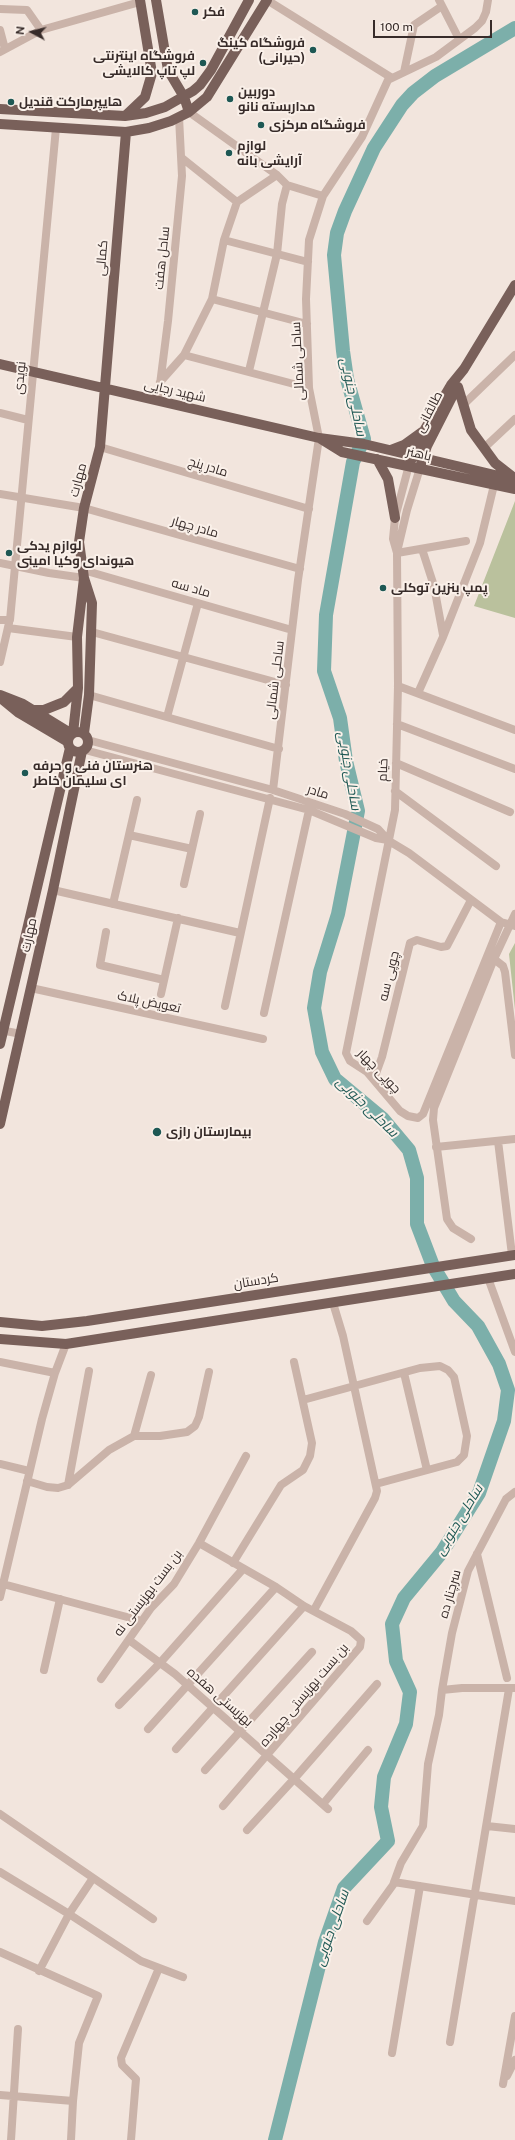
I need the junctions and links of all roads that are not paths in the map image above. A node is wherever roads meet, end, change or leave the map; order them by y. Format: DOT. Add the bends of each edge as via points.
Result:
graph roads {
  1 [pos="156,0"];
  2 [pos="250,0"];
  3 [pos="267,0"];
  4 [pos="488,0"];
  5 [pos="140,1"];
  6 [pos="441,3"];
  7 [pos="0,9"];
  8 [pos="0,30"];
  9 [pos="41,30"];
  10 [pos="459,40"];
  11 [pos="3,50"];
  12 [pos="168,70"];
  13 [pos="404,72"];
  14 [pos="152,73"];
  15 [pos="392,78"];
  16 [pos="184,97"];
  17 [pos="0,109"];
  18 [pos="189,112"];
  19 [pos="125,116"];
  20 [pos="179,117"];
  21 [pos="0,124"];
  22 [pos="56,128"];
  23 [pos="126,132"];
  24 [pos="182,158"];
  25 [pos="277,175"];
  26 [pos="287,185"];
  27 [pos="323,196"];
  28 [pos="237,202"];
  29 [pos="224,240"];
  30 [pos="276,254"];
  31 [pos="308,262"];
  32 [pos="515,285"];
  33 [pos="212,299"];
  34 [pos="264,312"];
  35 [pos="307,324"];
  36 [pos="184,354"];
  37 [pos="515,355"];
  38 [pos="0,364"];
  39 [pos="464,369"];
  40 [pos="249,371"];
  41 [pos="32,372"];
  42 [pos="160,382"];
  43 [pos="458,387"];
  44 [pos="104,388"];
  45 [pos="308,388"];
  46 [pos="158,400"];
  47 [pos="464,404"];
  48 [pos="0,413"];
  49 [pos="515,419"];
  50 [pos="28,420"];
  51 [pos="425,429"];
  52 [pos="319,438"];
  53 [pos="345,440"];
  54 [pos="100,447"];
  55 [pos="484,448"];
  56 [pos="391,450"];
  57 [pos="375,458"];
  58 [pos="410,460"];
  59 [pos="422,463"];
  60 [pos="514,476"];
  61 [pos="494,485"];
  62 [pos="515,489"];
  63 [pos="0,494"];
  64 [pos="22,497"];
  65 [pos="84,508"];
  66 [pos="309,509"];
  67 [pos="395,518"];
  68 [pos="466,541"];
  69 [pos="422,549"];
  70 [pos="397,553"];
  71 [pos="0,563"];
  72 [pos="15,566"];
  73 [pos="300,569"];
  74 [pos="84,574"];
  75 [pos="198,603"];
  76 [pos="0,620"];
  77 [pos="9,624"];
  78 [pos="292,630"];
  79 [pos="92,632"];
  80 [pos="77,637"];
  81 [pos="443,637"];
  82 [pos="183,657"];
  83 [pos="0,662"];
  84 [pos="286,685"];
  85 [pos="398,686"];
  86 [pos="78,688"];
  87 [pos="418,693"];
  88 [pos="89,695"];
  89 [pos="0,697"];
  90 [pos="32,710"];
  91 [pos="167,717"];
  92 [pos="397,724"];
  93 [pos="515,730"];
  94 [pos="86,736"];
  95 [pos="71,739"];
  96 [pos="279,749"];
  97 [pos="83,750"];
  98 [pos="396,763"];
  99 [pos="515,769"];
  100 [pos="395,791"];
  101 [pos="271,794"];
  102 [pos="137,800"];
  103 [pos="309,810"];
  104 [pos="510,812"];
  105 [pos="200,814"];
  106 [pos="344,818"];
  107 [pos="129,835"];
  108 [pos="389,841"];
  109 [pos="192,849"];
  110 [pos="496,866"];
  111 [pos="184,884"];
  112 [pos="53,890"];
  113 [pos="470,900"];
  114 [pos="113,904"];
  115 [pos="515,914"];
  116 [pos="178,918"];
  117 [pos="508,924"];
  118 [pos="106,932"];
  119 [pos="240,933"];
  120 [pos="494,959"];
  121 [pos="164,980"];
  122 [pos="31,988"];
  123 [pos="161,994"];
  124 [pos="224,1006"];
  125 [pos="264,1013"];
  126 [pos="513,1027"];
  127 [pos="2,1030"];
  128 [pos="21,1034"];
  129 [pos="263,1039"];
  130 [pos="0,1044"];
  131 [pos="515,1055"];
  132 [pos="374,1079"];
  133 [pos="0,1124"];
  134 [pos="515,1139"];
  135 [pos="498,1141"];
  136 [pos="436,1147"];
  137 [pos="471,1240"];
  138 [pos="514,1255"];
  139 [pos="515,1274"];
  140 [pos="488,1278"];
  141 [pos="333,1303"];
  142 [pos="0,1322"];
  143 [pos="0,1339"];
  144 [pos="66,1344"];
  145 [pos="515,1352"];
  146 [pos="0,1362"];
  147 [pos="294,1362"];
  148 [pos="89,1371"];
  149 [pos="209,1372"];
  150 [pos="54,1373"];
  151 [pos="404,1373"];
  152 [pos="151,1375"];
  153 [pos="354,1385"];
  154 [pos="302,1400"];
  155 [pos="134,1436"];
  156 [pos="246,1456"];
  157 [pos="0,1464"];
  158 [pos="427,1470"];
  159 [pos="29,1471"];
  160 [pos="27,1481"];
  161 [pos="376,1484"];
  162 [pos="68,1485"];
  163 [pos="515,1492"];
  164 [pos="199,1543"];
  165 [pos="478,1554"];
  166 [pos="233,1563"];
  167 [pos="243,1569"];
  168 [pos="3,1584"];
  169 [pos="276,1587"];
  170 [pos="0,1597"];
  171 [pos="60,1599"];
  172 [pos="304,1606"];
  173 [pos="314,1610"];
  174 [pos="142,1621"];
  175 [pos="129,1640"];
  176 [pos="312,1652"];
  177 [pos="160,1663"];
  178 [pos="44,1670"];
  179 [pos="507,1678"];
  180 [pos="101,1679"];
  181 [pos="377,1684"];
  182 [pos="187,1685"];
  183 [pos="512,1688"];
  184 [pos="442,1690"];
  185 [pos="119,1705"];
  186 [pos="213,1707"];
  187 [pos="148,1729"];
  188 [pos="240,1731"];
  189 [pos="176,1749"];
  190 [pos="368,1750"];
  191 [pos="268,1756"];
  192 [pos="205,1770"];
  193 [pos="294,1779"];
  194 [pos="223,1806"];
  195 [pos="0,1814"];
  196 [pos="487,1826"];
  197 [pos="515,1829"];
  198 [pos="247,1830"];
  199 [pos="0,1872"];
  200 [pos="93,1878"];
  201 [pos="394,1882"];
  202 [pos="420,1886"];
  203 [pos="475,1895"];
  204 [pos="515,1901"];
  205 [pos="69,1914"];
  206 [pos="153,1919"];
  207 [pos="367,1921"];
  208 [pos="0,1952"];
  209 [pos="159,1968"];
  210 [pos="39,1971"];
  211 [pos="183,1976"];
  212 [pos="515,2016"];
  213 [pos="18,2029"];
  214 [pos="450,2042"];
  215 [pos="392,2053"];
  216 [pos="515,2060"];
  217 [pos="0,2095"];
  218 [pos="14,2096"];
  219 [pos="73,2101"];
  220 [pos="11,2140"];
  221 [pos="71,2140"];
  222 [pos="131,2140"];
  1 -- 12 [label="main road"];
  2 -- 16 [label="main road" via="210,70 197,88"];
  3 -- 15 [label="street"];
  3 -- 18 [label="main road" via="217,84 207,97"];
  4 -- 10 [label="street" via="482,21"];
  5 -- 9 [label="street"];
  5 -- 14 [label="main road"];
  6 -- 10 [label="street"];
  6 -- 13 [label="street" via="414,25"];
  7 -- 9 [label="street" via="27,10"];
  8 -- 11 [label="street"];
  9 -- 11 [label="street"];
  10 -- 13 [label="street" via="436,57"];
  12 -- 14 [label="main road" via="160,74"];
  12 -- 16 [label="main road"];
  13 -- 15 [label="street"];
  14 -- 19 [label="main road" via="145,97"];
  15 -- 27 [label="street, ساحلی شمالی" via="388,80 362,137"];
  16 -- 18 [label="main road"];
  16 -- 19 [label="main road" via="166,107"];
  17 -- 19 [label="main road"];
  18 -- 20 [label="main road"];
  18 -- 25 [label="street"];
  20 -- 23 [label="main road" via="149,128"];
  20 -- 24 [label="street, ساحل هفت"];
  21 -- 22 [label="main road"];
  22 -- 23 [label="main road"];
  22 -- 41 [label="street, نویدی"];
  23 -- 44 [label="main road, کمالی"];
  24 -- 28 [label="street"];
  24 -- 42 [label="street, ساحل هفت"];
  25 -- 26 [label="street"];
  25 -- 28 [label="street"];
  26 -- 27 [label="street"];
  26 -- 30 [label="street"];
  27 -- 31 [label="street, ساحلی شمالی" via="309,240"];
  28 -- 29 [label="street"];
  29 -- 30 [label="street"];
  29 -- 33 [label="street"];
  30 -- 31 [label="street"];
  30 -- 34 [label="street"];
  31 -- 35 [label="street, ساحلی شمالی"];
  32 -- 39 [label="main road, طالقانی"];
  33 -- 34 [label="street"];
  33 -- 36 [label="street"];
  34 -- 35 [label="street"];
  34 -- 40 [label="street"];
  35 -- 45 [label="street, ساحلی شمالی"];
  36 -- 40 [label="street"];
  36 -- 42 [label="street"];
  37 -- 47 [label="street"];
  38 -- 41 [label="main road, شهید رجایی"];
  39 -- 43 [label="main road, طالقانی"];
  39 -- 51 [label="main road, طالقانی" via="451,384"];
  40 -- 45 [label="street"];
  41 -- 44 [label="main road, شهید رجایی"];
  41 -- 50 [label="street, نویدی"];
  42 -- 46 [label="street, ساحل هفت"];
  43 -- 47 [label="main road"];
  43 -- 59 [label="main road, طالقانی"];
  44 -- 46 [label="main road, شهید رجایی"];
  44 -- 54 [label="main road, مهارت"];
  45 -- 52 [label="street, ساحلی شمالی"];
  46 -- 52 [label="main road, شهید رجایی"];
  47 -- 55 [label="main road" via="471,430"];
  48 -- 50 [label="street"];
  49 -- 55 [label="street"];
  50 -- 64 [label="street, نویدی"];
  51 -- 56 [label="main road" via="410,442"];
  51 -- 58 [label="main road, طالقانی"];
  52 -- 53 [label="main road, شهید رجایی"];
  52 -- 57 [label="main road, باهنر" via="342,452"];
  52 -- 66 [label="street, ساحلی شمالی"];
  53 -- 56 [label="main road, باهنر"];
  54 -- 65 [label="main road, مهارت"];
  54 -- 66 [label="street, مادر پنج"];
  55 -- 60 [label="main road" via="495,463"];
  56 -- 58 [label="main road, باهنر"];
  57 -- 58 [label="main road, باهنر"];
  57 -- 67 [label="main road" via="388,479"];
  58 -- 59 [label="main road, باهنر"];
  58 -- 67 [label="street, خیام"];
  59 -- 60 [label="main road, باهنر"];
  59 -- 61 [label="main road, باهنر"];
  59 -- 70 [label="street, خیام"];
  61 -- 62 [label="main road, باهنر"];
  61 -- 81 [label="street" via="480,542"];
  63 -- 64 [label="street, مادر چهار"];
  64 -- 65 [label="street, مادر چهار"];
  64 -- 72 [label="street, نویدی"];
  65 -- 73 [label="street, مادر چهار"];
  65 -- 74 [label="main road, مهارت" via="79,542"];
  66 -- 73 [label="street, ساحلی شمالی"];
  67 -- 70 [label="street, خیام" via="393,539"];
  68 -- 69 [label="street"];
  69 -- 70 [label="street"];
  69 -- 81 [label="street" via="434,586"];
  70 -- 85 [label="street, خیام"];
  71 -- 72 [label="street, ماد سه"];
  72 -- 74 [label="street, ماد سه" via="49,574"];
  72 -- 77 [label="street, نویدی"];
  73 -- 78 [label="street, ساحلی شمالی"];
  74 -- 75 [label="street, ماد سه"];
  74 -- 79 [label="main road, مهارت" via="92,603"];
  74 -- 80 [label="main road, مهارت"];
  75 -- 78 [label="street, ماد سه"];
  75 -- 82 [label="street"];
  76 -- 77 [label="street"];
  77 -- 80 [label="street"];
  77 -- 83 [label="street, نویدی"];
  78 -- 84 [label="street, ساحلی شمالی"];
  79 -- 82 [label="street"];
  79 -- 88 [label="main road, مهارت"];
  80 -- 86 [label="main road, مهارت"];
  81 -- 87 [label="street"];
  82 -- 84 [label="street"];
  82 -- 91 [label="street"];
  84 -- 96 [label="street, ساحلی شمالی"];
  85 -- 87 [label="street"];
  85 -- 92 [label="street, خیام"];
  86 -- 90 [label="main road" via="64,702 44,710"];
  86 -- 95 [label="main road, مهارت"];
  87 -- 93 [label="street"];
  88 -- 91 [label="street"];
  88 -- 94 [label="main road, مهارت"];
  89 -- 90 [label="main road"];
  89 -- 95 [label="main road" via="19,713"];
  90 -- 95 [label="main road"];
  91 -- 96 [label="street"];
  92 -- 98 [label="street, خیام"];
  92 -- 99 [label="street"];
  94 -- 95 [label="main road" via="78,731"];
  94 -- 97 [label="main road, مهارت"];
  94 -- 101 [label="street, مادر"];
  95 -- 97 [label="main road" via="78,752"];
  95 -- 127 [label="main road, مهارت"];
  96 -- 101 [label="street, ساحلی شمالی"];
  97 -- 101 [label="street, مادر"];
  97 -- 112 [label="main road, مهارت"];
  98 -- 100 [label="street, خیام"];
  98 -- 104 [label="street"];
  100 -- 108 [label="street, خیام" via="395,810"];
  100 -- 110 [label="street"];
  101 -- 103 [label="street, مادر"];
  101 -- 106 [label="street, مادر"];
  101 -- 119 [label="street, ساحلی شمالی"];
  102 -- 107 [label="street"];
  103 -- 106 [label="street, مادر"];
  103 -- 125 [label="street"];
  105 -- 109 [label="street"];
  106 -- 108 [label="street, مادر" via="364,832"];
  106 -- 108 [label="street, مادر" via="378,829"];
  107 -- 109 [label="street"];
  107 -- 114 [label="street"];
  108 -- 113 [label="street" via="409,853"];
  108 -- 132 [label="street, چوپی چهار" via="346,1053 350,1061"];
  109 -- 111 [label="street"];
  112 -- 114 [label="street"];
  112 -- 122 [label="main road, مهارت"];
  113 -- 117 [label="street"];
  113 -- 132 [label="street, چوپی سه" via="447,946 441,947 417,940 410,943 382,1058"];
  114 -- 116 [label="street"];
  115 -- 117 [label="street"];
  116 -- 119 [label="street"];
  116 -- 121 [label="street"];
  117 -- 120 [label="street"];
  117 -- 132 [label="street, چوپی چهار" via="421,1117 414,1118 400,1111"];
  118 -- 121 [label="street" via="100,965"];
  119 -- 124 [label="street, ساحلی شمالی"];
  120 -- 126 [label="street" via="503,966 505,972"];
  120 -- 136 [label="street" via="434,1108"];
  121 -- 123 [label="street"];
  122 -- 128 [label="main road, مهارت"];
  122 -- 129 [label="street, تعویض پلاک"];
  126 -- 131 [label="street"];
  127 -- 128 [label="street"];
  127 -- 130 [label="main road, مهارت"];
  128 -- 133 [label="main road, مهارت"];
  134 -- 135 [label="street"];
  135 -- 136 [label="street"];
  135 -- 138 [label="street"];
  136 -- 137 [label="street" via="447,1219 452,1228"];
  138 -- 142 [label="main road, کردستان" via="87,1321 42,1326"];
  139 -- 140 [label="main road"];
  140 -- 141 [label="main road"];
  140 -- 145 [label="street"];
  141 -- 144 [label="main road"];
  141 -- 153 [label="street"];
  143 -- 144 [label="main road"];
  144 -- 150 [label="street"];
  146 -- 150 [label="street"];
  147 -- 154 [label="street"];
  148 -- 162 [label="street"];
  149 -- 155 [label="street" via="195,1426 187,1432"];
  150 -- 159 [label="street"];
  151 -- 153 [label="street"];
  151 -- 158 [label="street"];
  151 -- 158 [label="street" via="440,1366 454,1377 467,1436 464,1455 457,1462"];
  152 -- 155 [label="street"];
  153 -- 154 [label="street"];
  153 -- 161 [label="street"];
  154 -- 166 [label="street" via="312,1443 310,1456 303,1470 281,1485"];
  155 -- 162 [label="street" via="109,1450"];
  156 -- 164 [label="street, بن بست بهزیستی نه"];
  157 -- 159 [label="street"];
  158 -- 161 [label="street"];
  159 -- 160 [label="street"];
  160 -- 162 [label="street" via="58,1488"];
  160 -- 168 [label="street"];
  161 -- 173 [label="street" via="375,1498"];
  163 -- 165 [label="street, سرچنار ده" via="506,1499"];
  164 -- 166 [label="street"];
  164 -- 174 [label="street, بن بست بهزیستی نه" via="174,1584"];
  165 -- 179 [label="street"];
  165 -- 184 [label="street, سرچنار ده" via="466,1579 452,1633"];
  166 -- 167 [label="street"];
  167 -- 169 [label="street"];
  167 -- 177 [label="street"];
  168 -- 170 [label="street"];
  168 -- 171 [label="street"];
  169 -- 172 [label="street"];
  169 -- 182 [label="street"];
  171 -- 174 [label="street"];
  171 -- 178 [label="street"];
  172 -- 173 [label="street"];
  172 -- 186 [label="street"];
  173 -- 191 [label="street, بن بست بهزیستی چهارده" via="356,1634 361,1638 361,1644"];
  174 -- 175 [label="street, بن بست بهزیستی نه"];
  175 -- 177 [label="street, بهزیستی هفده"];
  175 -- 180 [label="street, بن بست بهزیستی نه"];
  176 -- 188 [label="street"];
  177 -- 182 [label="street, بهزیستی هفده"];
  177 -- 185 [label="street"];
  181 -- 193 [label="street"];
  182 -- 186 [label="street, بهزیستی هفده"];
  182 -- 187 [label="street"];
  183 -- 184 [label="street"];
  183 -- 196 [label="street"];
  184 -- 201 [label="street, سرچنار ده" via="428,1764 423,1826 401,1863"];
  186 -- 188 [label="street, بهزیستی هفده"];
  186 -- 189 [label="street"];
  188 -- 191 [label="street, بهزیستی هفده"];
  188 -- 192 [label="street"];
  190 -- 193 [label="street, بهزیستی هفده" via="325,1806"];
  191 -- 193 [label="street, بهزیستی هفده"];
  191 -- 194 [label="street, بن بست بهزیستی چهارده"];
  193 -- 198 [label="street"];
  195 -- 200 [label="street"];
  196 -- 197 [label="street"];
  196 -- 203 [label="street"];
  199 -- 205 [label="street"];
  200 -- 205 [label="street"];
  200 -- 206 [label="street"];
  201 -- 202 [label="street"];
  201 -- 207 [label="street, سرچنار ده"];
  202 -- 203 [label="street"];
  202 -- 215 [label="street"];
  203 -- 204 [label="street"];
  203 -- 214 [label="street"];
  205 -- 209 [label="street" via="141,1961"];
  205 -- 210 [label="street"];
  208 -- 210 [label="street"];
  209 -- 211 [label="street"];
  209 -- 222 [label="street" via="121,2058 122,2064 136,2079"];
  210 -- 219 [label="street" via="98,1996 79,2043"];
  212 -- 216 [label="street" via="503,2084"];
  213 -- 218 [label="street"];
  217 -- 218 [label="street"];
  218 -- 219 [label="street"];
  218 -- 220 [label="street"];
  219 -- 221 [label="street"];
}
